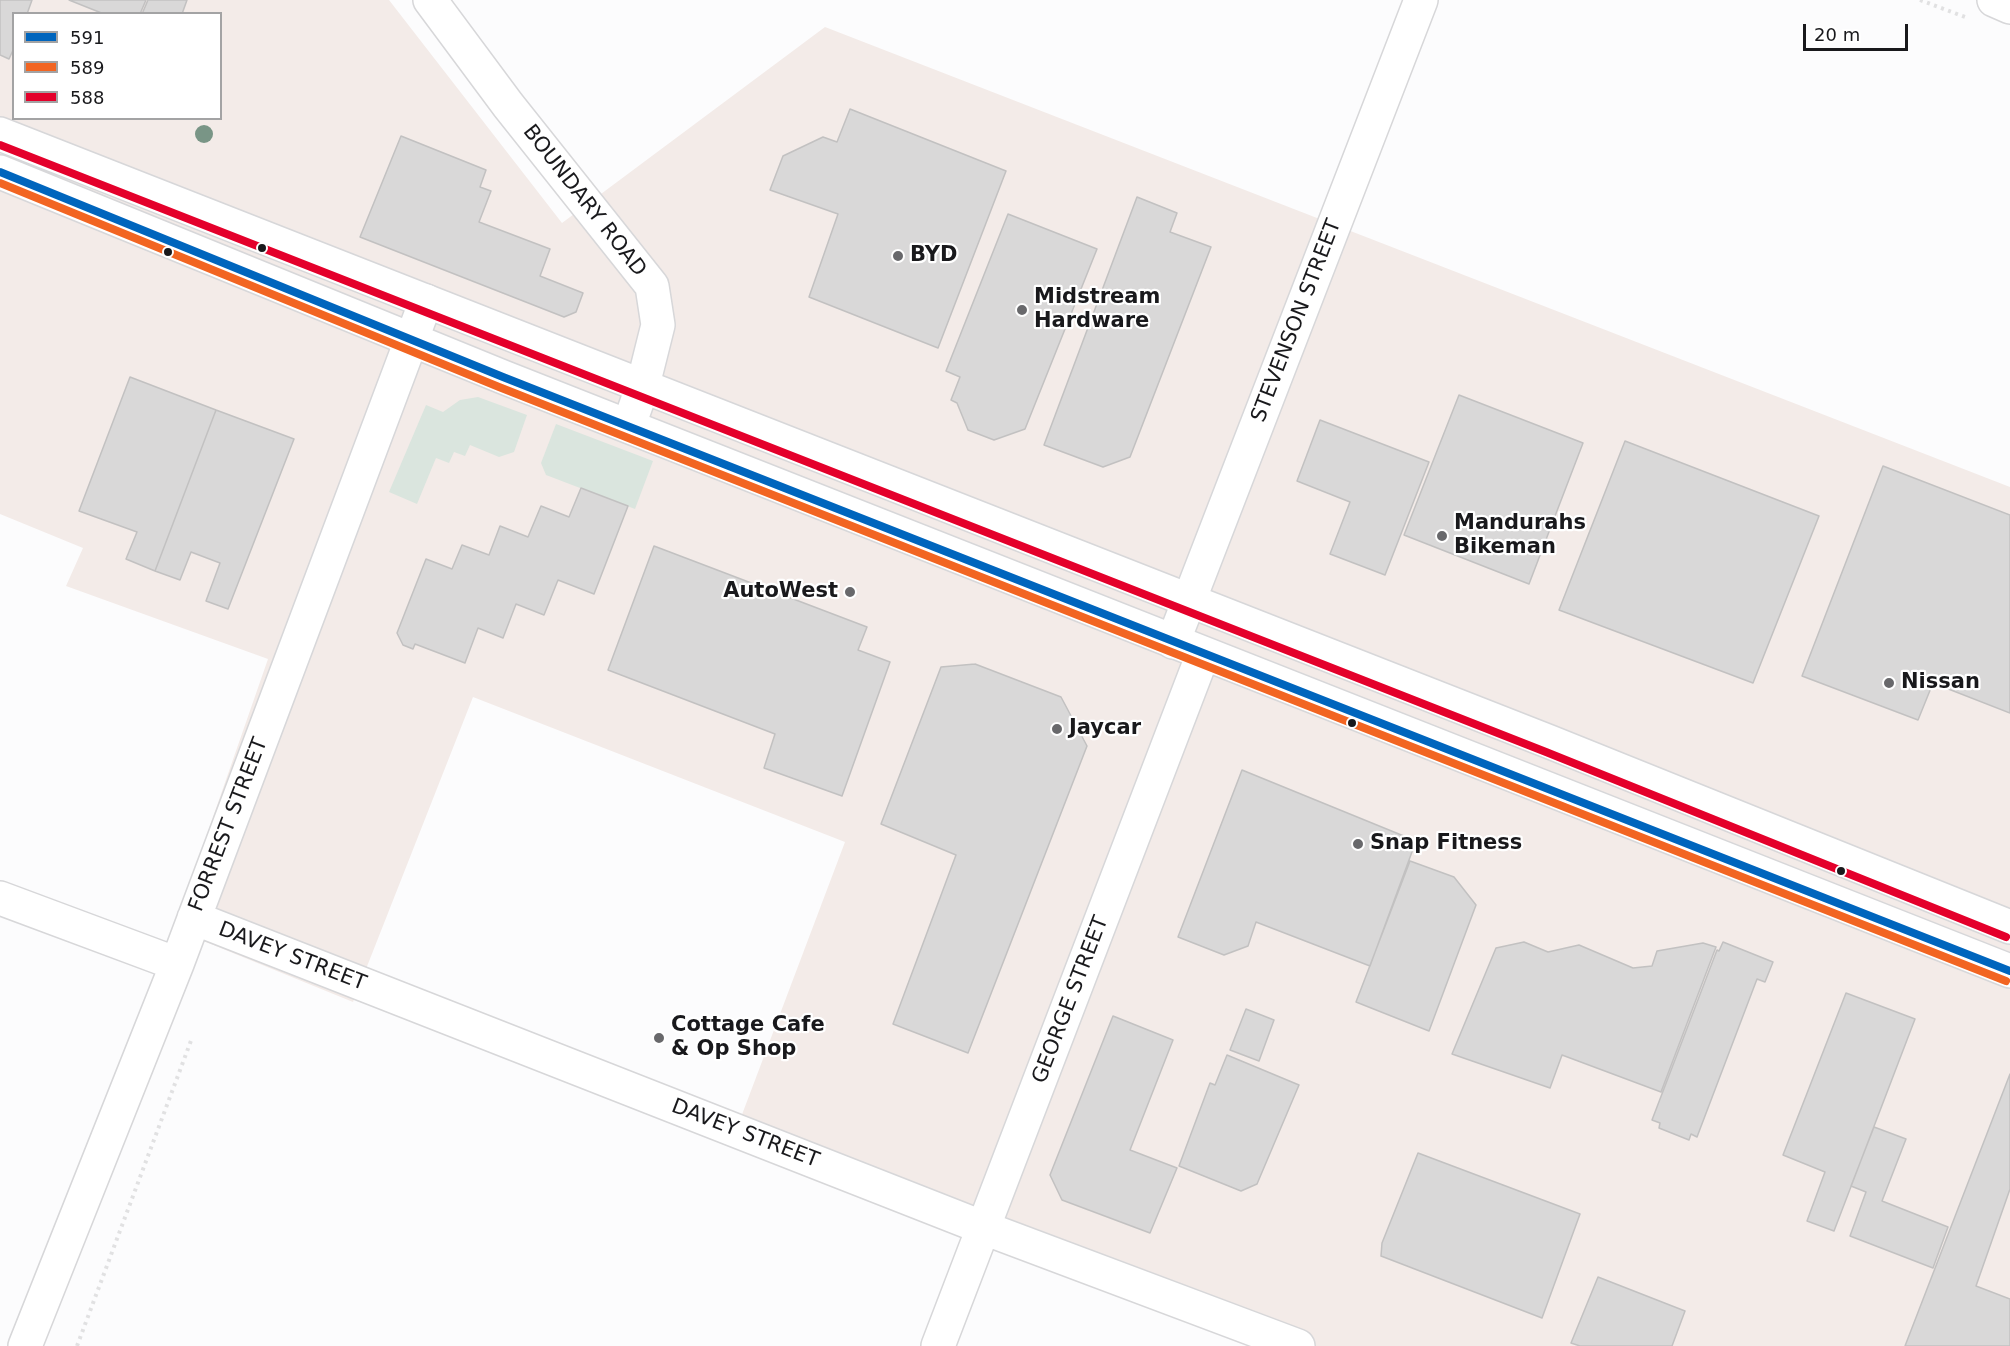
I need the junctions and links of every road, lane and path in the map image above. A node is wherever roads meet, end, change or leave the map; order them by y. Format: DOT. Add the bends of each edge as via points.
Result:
graph roads {
  1 [pos="430,0"];
  2 [pos="1420,0"];
  3 [pos="1994,0"];
  4 [pos="2010,6"];
  5 [pos="0,134"];
  6 [pos="0,172"];
  7 [pos="426,301"];
  8 [pos="412,340"];
  9 [pos="643,385"];
  10 [pos="629,425"];
  11 [pos="1188,601"];
  12 [pos="1173,642"];
  13 [pos="1203,654"];
  14 [pos="0,898"];
  15 [pos="194,918"];
  16 [pos="2010,927"];
  17 [pos="177,964"];
  18 [pos="2010,971"];
  19 [pos="192,1038"];
  20 [pos="984,1228"];
  21 [pos="25,1346"];
  22 [pos="77,1346"];
  23 [pos="938,1346"];
  24 [pos="1298,1346"];
  1 -- 9 [label="street, BOUNDARY ROAD" via="651,286 658,325"];
  2 -- 11 [label="street, STEVENSON STREET"];
  3 -- 4 [label="street"];
  5 -- 7 [label="street"];
  6 -- 8 [label="street"];
  7 -- 8 [label="street, FORREST STREET"];
  7 -- 9 [label="street"];
  8 -- 10 [label="street"];
  8 -- 15 [label="street, FORREST STREET"];
  9 -- 10 [label="street, BOUNDARY ROAD"];
  9 -- 11 [label="street"];
  10 -- 12 [label="street"];
  11 -- 12 [label="street, STEVENSON STREET"];
  11 -- 16 [label="street"];
  12 -- 13 [label="street"];
  13 -- 18 [label="street"];
  13 -- 20 [label="street, GEORGE STREET"];
  14 -- 17 [label="street"];
  15 -- 17 [label="street, FORREST STREET"];
  15 -- 20 [label="street, DAVEY STREET"];
  17 -- 21 [label="street, FORREST STREET"];
  19 -- 22 [label="path"];
  20 -- 23 [label="street, GEORGE STREET"];
  20 -- 24 [label="street, DAVEY STREET"];
}
